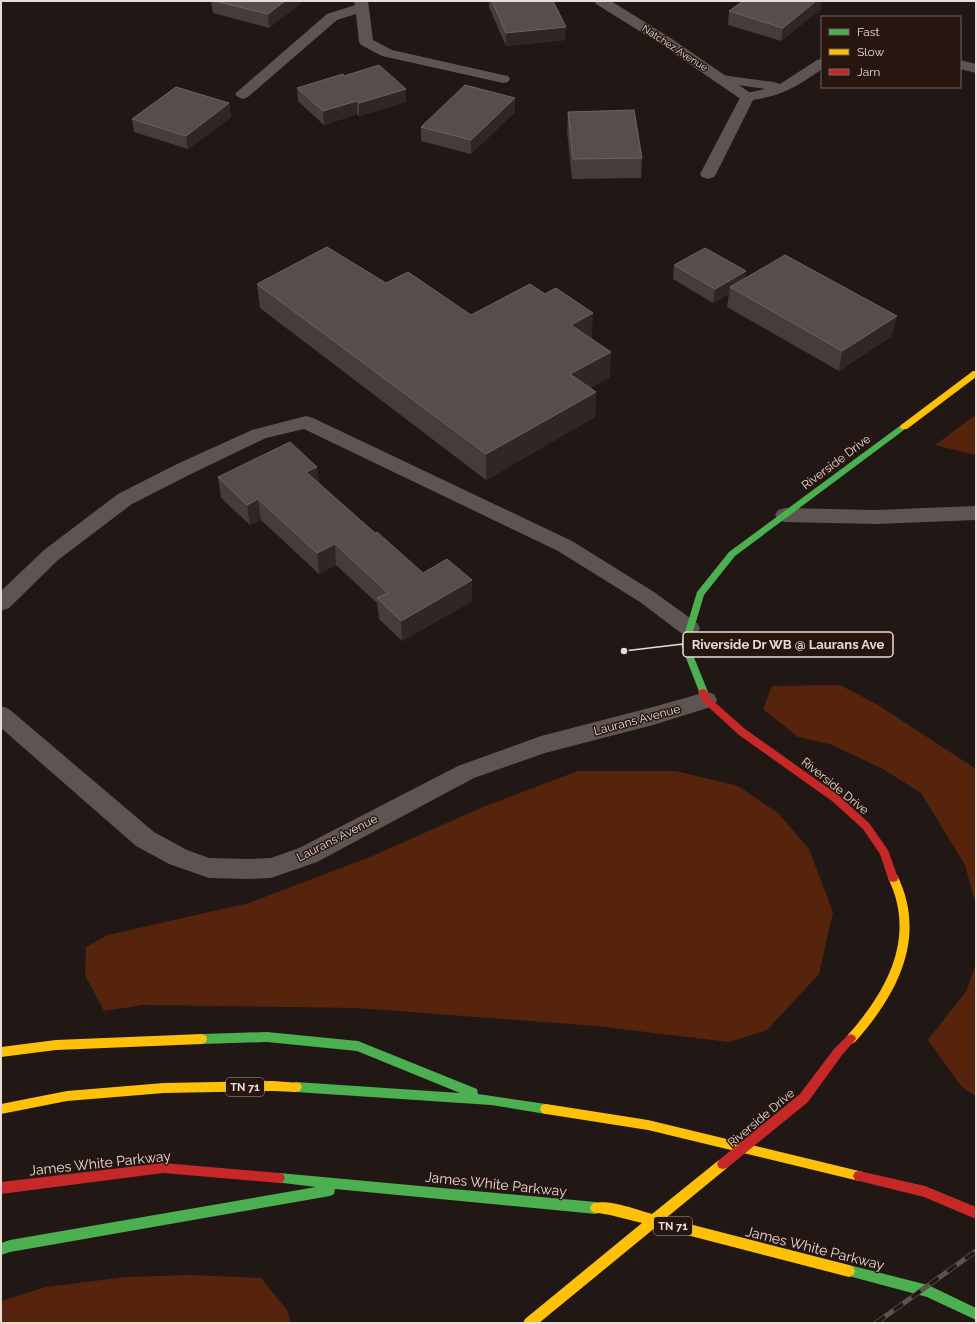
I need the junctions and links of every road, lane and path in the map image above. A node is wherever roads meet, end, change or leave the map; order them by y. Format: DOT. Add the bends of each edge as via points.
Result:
graph roads {
  1 [pos="601,1"];
  2 [pos="361,4"];
  3 [pos="821,64"];
  4 [pos="961,64"];
  5 [pos="976,69"];
  6 [pos="503,79"];
  7 [pos="722,79"];
  8 [pos="785,87"];
  9 [pos="243,94"];
  10 [pos="747,97"];
  11 [pos="708,174"];
  12 [pos="976,373"];
  13 [pos="976,513"];
  14 [pos="785,515"];
  15 [pos="1,604"];
  16 [pos="689,628"];
  17 [pos="706,700"];
  18 [pos="1,715"];
  19 [pos="1,1052"];
  20 [pos="491,1100"];
  21 [pos="1,1109"];
  22 [pos="360,1185"];
  23 [pos="1,1188"];
  24 [pos="976,1213"];
  25 [pos="1,1249"];
  26 [pos="976,1314"];
  27 [pos="529,1323"];
  1 -- 7 [label="street, Natchez Avenue"];
  2 -- 6 [label="street" via="366,42 387,53"];
  2 -- 9 [label="street" via="332,17"];
  3 -- 8 [label="street"];
  4 -- 5 [label="street"];
  7 -- 8 [label="street"];
  7 -- 10 [label="street, Natchez Avenue"];
  8 -- 10 [label="street"];
  10 -- 11 [label="street"];
  12 -- 14 [label="main road, Riverside Drive"];
  13 -- 14 [label="street" via="876,518"];
  14 -- 16 [label="main road, Riverside Drive" via="732,554 700,594"];
  15 -- 16 [label="street" via="51,555 125,499 259,434 306,422 565,546"];
  16 -- 17 [label="main road, Riverside Drive" via="685,645"];
  17 -- 18 [label="street, Laurans Avenue" via="541,745 466,772 308,855 271,868 247,869 209,868 178,857 145,839"];
  17 -- 27 [label="main road, Riverside Drive" via="742,732 834,798 866,826 884,852 901,898 904,929 900,963 887,993 804,1098"];
  19 -- 20 [label="main road" via="56,1045 267,1037 358,1046"];
  20 -- 21 [label="main road, TN 71" via="273,1086 164,1088 67,1096"];
  20 -- 24 [label="main road, TN 71" via="648,1125 924,1192"];
  22 -- 23 [label="main road, James White Parkway / TN 71" via="163,1168"];
  22 -- 25 [label="main road"];
  22 -- 26 [label="main road, James White Parkway / TN 71" via="610,1210 928,1291"];
}
